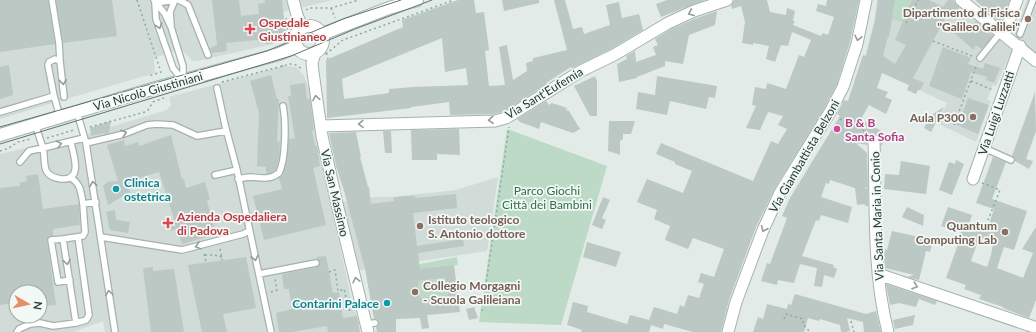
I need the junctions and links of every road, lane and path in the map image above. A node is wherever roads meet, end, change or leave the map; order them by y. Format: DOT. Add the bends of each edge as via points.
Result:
graph roads {
  1 [pos="52,0"];
  2 [pos="137,0"];
  3 [pos="176,0"];
  4 [pos="179,0"];
  5 [pos="293,0"];
  6 [pos="359,0"];
  7 [pos="417,0"];
  8 [pos="454,0"];
  9 [pos="728,0"];
  10 [pos="866,0"];
  11 [pos="918,0"];
  12 [pos="961,0"];
  13 [pos="1018,0"];
  14 [pos="1033,0"];
  15 [pos="154,1"];
  16 [pos="304,11"];
  17 [pos="286,17"];
  18 [pos="906,23"];
  19 [pos="171,27"];
  20 [pos="302,27"];
  21 [pos="1003,33"];
  22 [pos="322,34"];
  23 [pos="1020,34"];
  24 [pos="286,39"];
  25 [pos="933,41"];
  26 [pos="1020,46"];
  27 [pos="296,47"];
  28 [pos="321,53"];
  29 [pos="208,55"];
  30 [pos="980,58"];
  31 [pos="328,59"];
  32 [pos="60,61"];
  33 [pos="1036,61"];
  34 [pos="282,66"];
  35 [pos="302,69"];
  36 [pos="284,70"];
  37 [pos="149,76"];
  38 [pos="183,81"];
  39 [pos="970,81"];
  40 [pos="217,86"];
  41 [pos="1003,94"];
  42 [pos="54,96"];
  43 [pos="168,96"];
  44 [pos="64,97"];
  45 [pos="283,106"];
  46 [pos="0,112"];
  47 [pos="77,112"];
  48 [pos="60,117"];
  49 [pos="506,118"];
  50 [pos="840,119"];
  51 [pos="35,124"];
  52 [pos="954,125"];
  53 [pos="321,126"];
  54 [pos="87,127"];
  55 [pos="74,130"];
  56 [pos="226,131"];
  57 [pos="0,135"];
  58 [pos="44,138"];
  59 [pos="34,139"];
  60 [pos="85,140"];
  61 [pos="874,141"];
  62 [pos="72,143"];
  63 [pos="43,148"];
  64 [pos="984,148"];
  65 [pos="0,151"];
  66 [pos="1011,160"];
  67 [pos="20,162"];
  68 [pos="237,170"];
  69 [pos="215,175"];
  70 [pos="71,178"];
  71 [pos="238,179"];
  72 [pos="973,179"];
  73 [pos="96,202"];
  74 [pos="83,204"];
  75 [pos="988,220"];
  76 [pos="248,231"];
  77 [pos="78,237"];
  78 [pos="101,237"];
  79 [pos="63,239"];
  80 [pos="219,241"];
  81 [pos="202,245"];
  82 [pos="204,255"];
  83 [pos="222,257"];
  84 [pos="222,260"];
  85 [pos="206,262"];
  86 [pos="316,263"];
  87 [pos="274,271"];
  88 [pos="329,272"];
  89 [pos="259,274"];
  90 [pos="878,274"];
  91 [pos="70,280"];
  92 [pos="263,294"];
  93 [pos="362,307"];
  94 [pos="482,311"];
  95 [pos="784,320"];
  96 [pos="852,321"];
  97 [pos="76,323"];
  98 [pos="370,326"];
  99 [pos="1034,327"];
  100 [pos="17,332"];
  101 [pos="115,332"];
  102 [pos="271,332"];
  103 [pos="728,332"];
  104 [pos="810,332"];
  105 [pos="854,332"];
  106 [pos="888,332"];
  1 -- 32 [label="lane"];
  2 -- 37 [label="path" via="161,72"];
  3 -- 4 [label="lane"];
  3 -- 15 [label="lane"];
  3 -- 19 [label="lane" via="170,12"];
  4 -- 29 [label="lane" via="188,5"];
  5 -- 20 [label="street"];
  6 -- 16 [label="path" via="331,8 309,8"];
  7 -- 22 [label="street"];
  8 -- 28 [label="path" via="343,40"];
  9 -- 49 [label="street, Via Sant'Eufemia, one-way" via="668,23 581,71"];
  10 -- 103 [label="street, Via Giambattista Belzoni, one-way" via="857,44 843,87 780,193 736,302"];
  11 -- 18 [label="path"];
  12 -- 21 [label="street"];
  13 -- 21 [label="street"];
  14 -- 23 [label="lane"];
  15 -- 19 [label="lane" via="165,14"];
  15 -- 38 [label="lane, one-way" via="156,19 173,68"];
  17 -- 24 [label="path"];
  19 -- 38 [label="lane" via="183,66"];
  20 -- 22 [label="street" via="314,26"];
  20 -- 27 [label="street" via="295,35"];
  21 -- 26 [label="street"];
  21 -- 30 [label="lane"];
  22 -- 28 [label="street"];
  25 -- 30 [label="path"];
  26 -- 33 [label="street"];
  26 -- 41 [label="street, Via Luigi Luzzatti"];
  27 -- 28 [label="street" via="307,54"];
  27 -- 38 [label="street, Via Nicolò Giustiniani"];
  28 -- 31 [label="path"];
  53 -- 28 [label="street, Via San Massimo, one-way" via="312,63"];
  30 -- 39 [label="path"];
  32 -- 42 [label="lane" via="55,59 48,64"];
  32 -- 44 [label="lane, one-way"];
  34 -- 35 [label="path" via="290,64"];
  34 -- 36 [label="path"];
  34 -- 40 [label="path"];
  38 -- 47 [label="street, Via Nicolò Giustiniani"];
  39 -- 41 [label="path"];
  39 -- 52 [label="path"];
  40 -- 56 [label="lane"];
  41 -- 64 [label="street, Via Luigi Luzzatti"];
  42 -- 46 [label="lane"];
  42 -- 48 [label="lane"];
  43 -- 54 [label="path" via="153,102 145,112"];
  45 -- 71 [label="lane" via="284,140 279,173 263,179"];
  47 -- 48 [label="street, Via Nicolò Giustiniani"];
  47 -- 60 [label="lane"];
  48 -- 51 [label="street, Via Nicolò Giustiniani"];
  49 -- 53 [label="street, Via Sant'Eufemia, one-way" via="495,121"];
  49 -- 94 [label="path" via="510,129"];
  50 -- 61 [label="path, Via Santa Maria in Conio" via="871,134"];
  51 -- 57 [label="street, Via Nicolò Giustiniani"];
  51 -- 63 [label="lane"];
  93 -- 53 [label="street, Via San Massimo, one-way"];
  55 -- 58 [label="path"];
  60 -- 56 [label="lane, one-way" via="124,134 156,124 173,125 196,136"];
  56 -- 68 [label="lane"];
  59 -- 65 [label="path" via="18,142"];
  63 -- 60 [label="lane, one-way"];
  73 -- 60 [label="lane, one-way"];
  61 -- 90 [label="street, Via Santa Maria in Conio"];
  62 -- 70 [label="lane" via="76,168"];
  63 -- 67 [label="lane" via="29,151"];
  63 -- 70 [label="lane" via="47,172 58,179"];
  64 -- 66 [label="lane"];
  64 -- 72 [label="street, Via Luigi Luzzatti"];
  68 -- 69 [label="lane"];
  68 -- 71 [label="lane"];
  70 -- 74 [label="lane" via="80,187"];
  71 -- 76 [label="lane"];
  72 -- 75 [label="path" via="1000,190"];
  73 -- 74 [label="lane"];
  73 -- 78 [label="lane"];
  74 -- 77 [label="lane" via="85,232 83,236"];
  76 -- 80 [label="lane"];
  76 -- 89 [label="lane, one-way"];
  77 -- 79 [label="lane"];
  77 -- 97 [label="lane" via="89,315 86,320"];
  81 -- 78 [label="lane, one-way" via="182,250"];
  101 -- 78 [label="lane, one-way"];
  79 -- 91 [label="lane, one-way"];
  79 -- 91 [label="lane" via="51,240 58,282"];
  80 -- 81 [label="lane"];
  80 -- 83 [label="path"];
  81 -- 82 [label="path"];
  82 -- 83 [label="path"];
  82 -- 85 [label="path"];
  83 -- 84 [label="path"];
  86 -- 87 [label="lane"];
  87 -- 89 [label="lane"];
  87 -- 92 [label="path" via="277,290"];
  88 -- 93 [label="path" via="335,270 338,291 344,289 349,310"];
  89 -- 92 [label="lane"];
  90 -- 99 [label="street, one-way"];
  90 -- 106 [label="street, Via Santa Maria in Conio"];
  91 -- 97 [label="lane"];
  92 -- 102 [label="lane"];
  93 -- 98 [label="street, Via San Massimo"];
  95 -- 104 [label="path" via="786,314 803,319 803,324"];
  96 -- 105 [label="path"];
  97 -- 100 [label="lane" via="53,326 30,324"];
}
